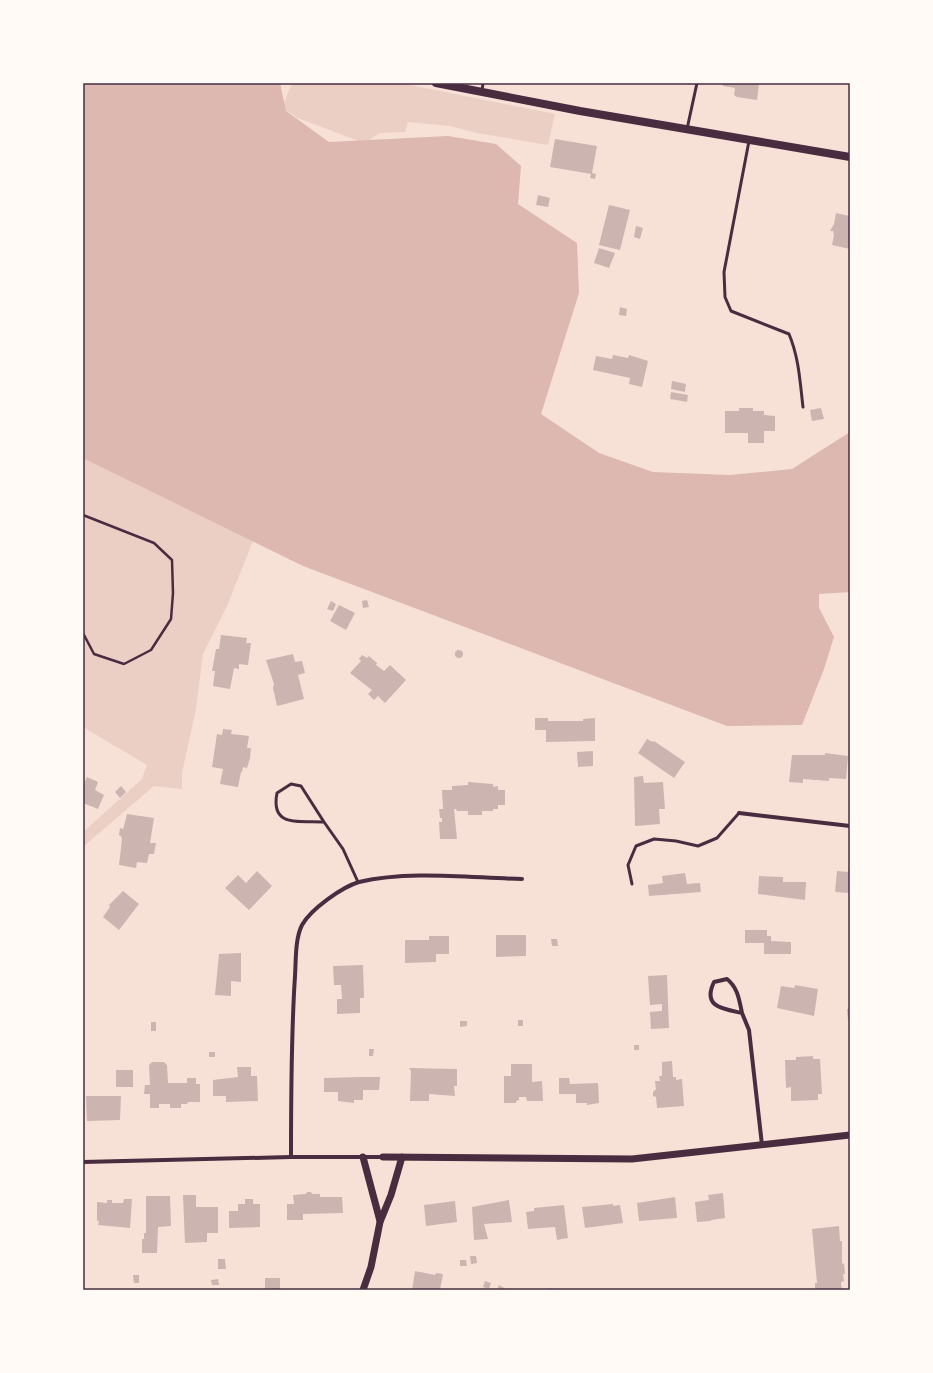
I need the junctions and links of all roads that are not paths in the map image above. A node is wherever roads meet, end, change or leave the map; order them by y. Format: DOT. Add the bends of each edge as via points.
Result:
graph roads {
  1 [pos="436,83"];
  2 [pos="483,83"];
  3 [pos="697,83"];
  4 [pos="482,93"];
  5 [pos="687,129"];
  6 [pos="749,140"];
  7 [pos="850,157"];
  8 [pos="803,407"];
  9 [pos="739,813"];
  10 [pos="324,822"];
  11 [pos="850,826"];
  12 [pos="522,879"];
  13 [pos="358,882"];
  14 [pos="632,884"];
  15 [pos="742,1012"];
  16 [pos="850,1135"];
  17 [pos="762,1145"];
  18 [pos="291,1157"];
  19 [pos="363,1157"];
  20 [pos="383,1157"];
  21 [pos="402,1157"];
  22 [pos="83,1162"];
  23 [pos="380,1222"];
  24 [pos="363,1290"];
  1 -- 4 [label="main road"];
  2 -- 4 [label="lane"];
  3 -- 5 [label="lane"];
  4 -- 5 [label="main road"];
  5 -- 6 [label="main road"];
  6 -- 7 [label="main road"];
  6 -- 8 [label="lane" via="724,272 725,297 731,311 789,334 799,366"];
  9 -- 11 [label="street"];
  9 -- 14 [label="lane" via="717,838 698,846 676,840 654,839 636,846 628,865"];
  10 -- 10 [label="lane" via="291,822 283,818 275,802 277,793 291,784 301,786"];
  10 -- 13 [label="lane" via="344,849"];
  12 -- 13 [label="street" via="408,876"];
  13 -- 18 [label="street" via="329,898 319,907 302,925 298,938 291,1025"];
  15 -- 15 [label="street" via="719,1008 714,1004 710,998 714,982 727,979 733,984 738,993"];
  15 -- 17 [label="street" via="753,1051"];
  16 -- 17 [label="street"];
  17 -- 21 [label="street" via="632,1158"];
  18 -- 19 [label="street"];
  18 -- 22 [label="street"];
  19 -- 20 [label="street"];
  19 -- 23 [label="street"];
  20 -- 21 [label="street"];
  21 -- 23 [label="street"];
  23 -- 24 [label="street" via="371,1267"];
}
